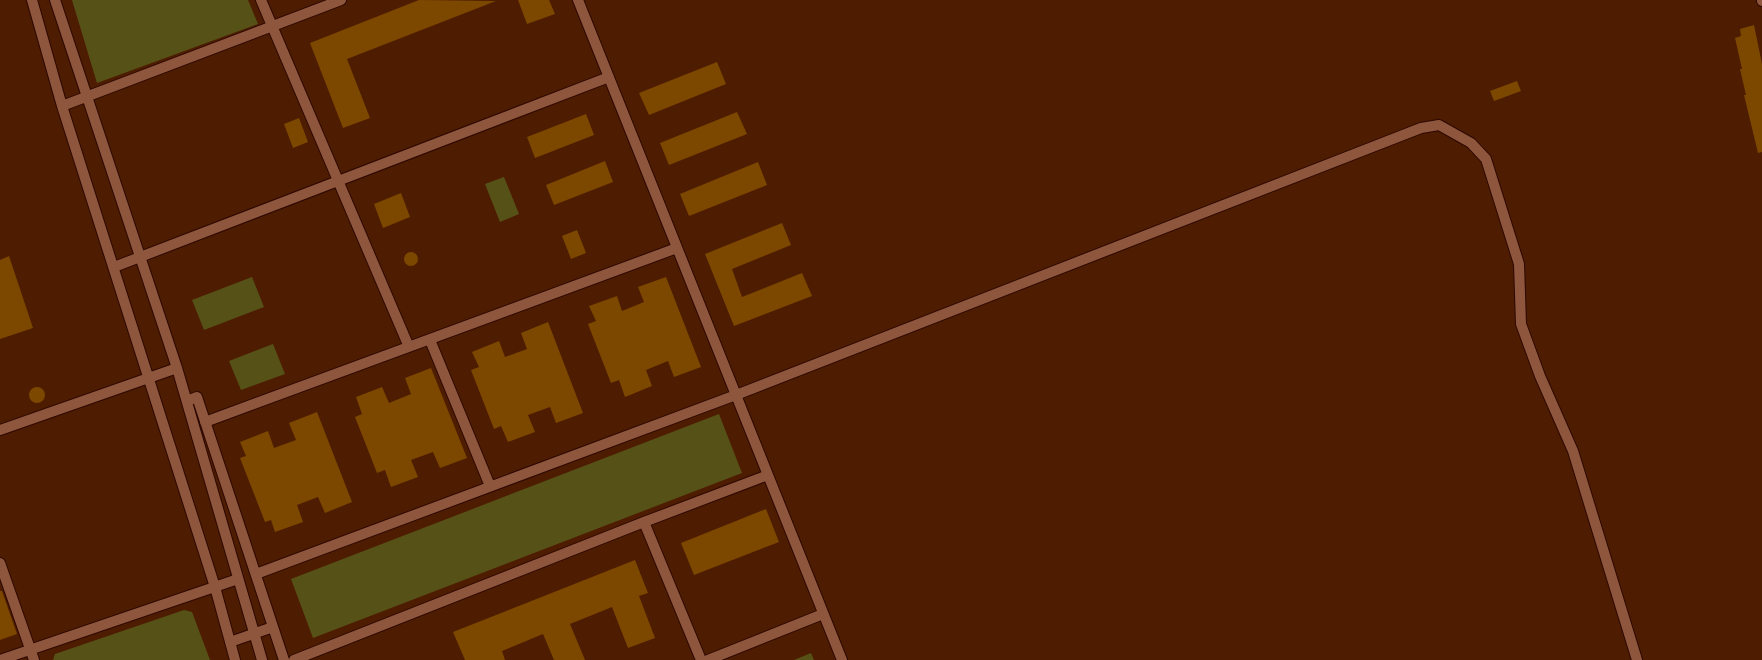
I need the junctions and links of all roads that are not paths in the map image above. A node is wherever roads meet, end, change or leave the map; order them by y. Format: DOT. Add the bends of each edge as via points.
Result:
graph roads {
  1 [pos="32,0"];
  2 [pos="55,0"];
  3 [pos="261,0"];
  4 [pos="341,0"];
  5 [pos="578,0"];
  6 [pos="272,26"];
  7 [pos="609,77"];
  8 [pos="88,97"];
  9 [pos="62,106"];
  10 [pos="338,181"];
  11 [pos="677,248"];
  12 [pos="140,257"];
  13 [pos="114,267"];
  14 [pos="430,340"];
  15 [pos="409,347"];
  16 [pos="177,368"];
  17 [pos="149,378"];
  18 [pos="736,395"];
  19 [pos="187,401"];
  20 [pos="205,422"];
  21 [pos="0,430"];
  22 [pos="768,475"];
  23 [pos="490,486"];
  24 [pos="644,522"];
  25 [pos="0,564"];
  26 [pos="256,574"];
  27 [pos="238,579"];
  28 [pos="215,587"];
  29 [pos="823,614"];
  30 [pos="273,627"];
  31 [pos="254,633"];
  32 [pos="230,642"];
  33 [pos="31,650"];
  34 [pos="0,660"];
  35 [pos="34,660"];
  36 [pos="236,660"];
  37 [pos="262,660"];
  38 [pos="284,660"];
  39 [pos="294,660"];
  40 [pos="700,660"];
  41 [pos="708,660"];
  42 [pos="842,660"];
  43 [pos="1637,660"];
  1 -- 9 [label="street"];
  2 -- 8 [label="street"];
  3 -- 6 [label="street"];
  4 -- 6 [label="street"];
  5 -- 7 [label="street"];
  6 -- 8 [label="street"];
  6 -- 10 [label="street"];
  7 -- 10 [label="street"];
  7 -- 11 [label="street"];
  8 -- 9 [label="street"];
  8 -- 12 [label="street"];
  9 -- 13 [label="street"];
  10 -- 12 [label="street"];
  10 -- 15 [label="street"];
  11 -- 14 [label="street"];
  11 -- 18 [label="street"];
  12 -- 13 [label="street"];
  12 -- 16 [label="street"];
  13 -- 17 [label="street"];
  14 -- 15 [label="street"];
  14 -- 23 [label="street"];
  15 -- 20 [label="street"];
  16 -- 17 [label="street"];
  16 -- 19 [label="street"];
  17 -- 21 [label="street"];
  17 -- 28 [label="street"];
  18 -- 22 [label="street"];
  18 -- 23 [label="street"];
  18 -- 43 [label="street" via="1420,128 1439,125 1471,143 1486,159 1519,264 1521,324 1540,376 1573,451"];
  19 -- 20 [label="street" via="197,398"];
  19 -- 27 [label="street"];
  20 -- 26 [label="street"];
  22 -- 24 [label="street"];
  22 -- 29 [label="street"];
  23 -- 26 [label="street"];
  24 -- 39 [label="street"];
  24 -- 40 [label="street"];
  25 -- 33 [label="street"];
  26 -- 30 [label="street"];
  27 -- 28 [label="street"];
  27 -- 31 [label="street"];
  28 -- 32 [label="street"];
  28 -- 33 [label="street"];
  29 -- 41 [label="street"];
  29 -- 42 [label="street"];
  30 -- 31 [label="street"];
  30 -- 38 [label="street"];
  31 -- 32 [label="street"];
  31 -- 37 [label="street"];
  32 -- 36 [label="street"];
  33 -- 34 [label="street"];
  33 -- 35 [label="street"];
}
